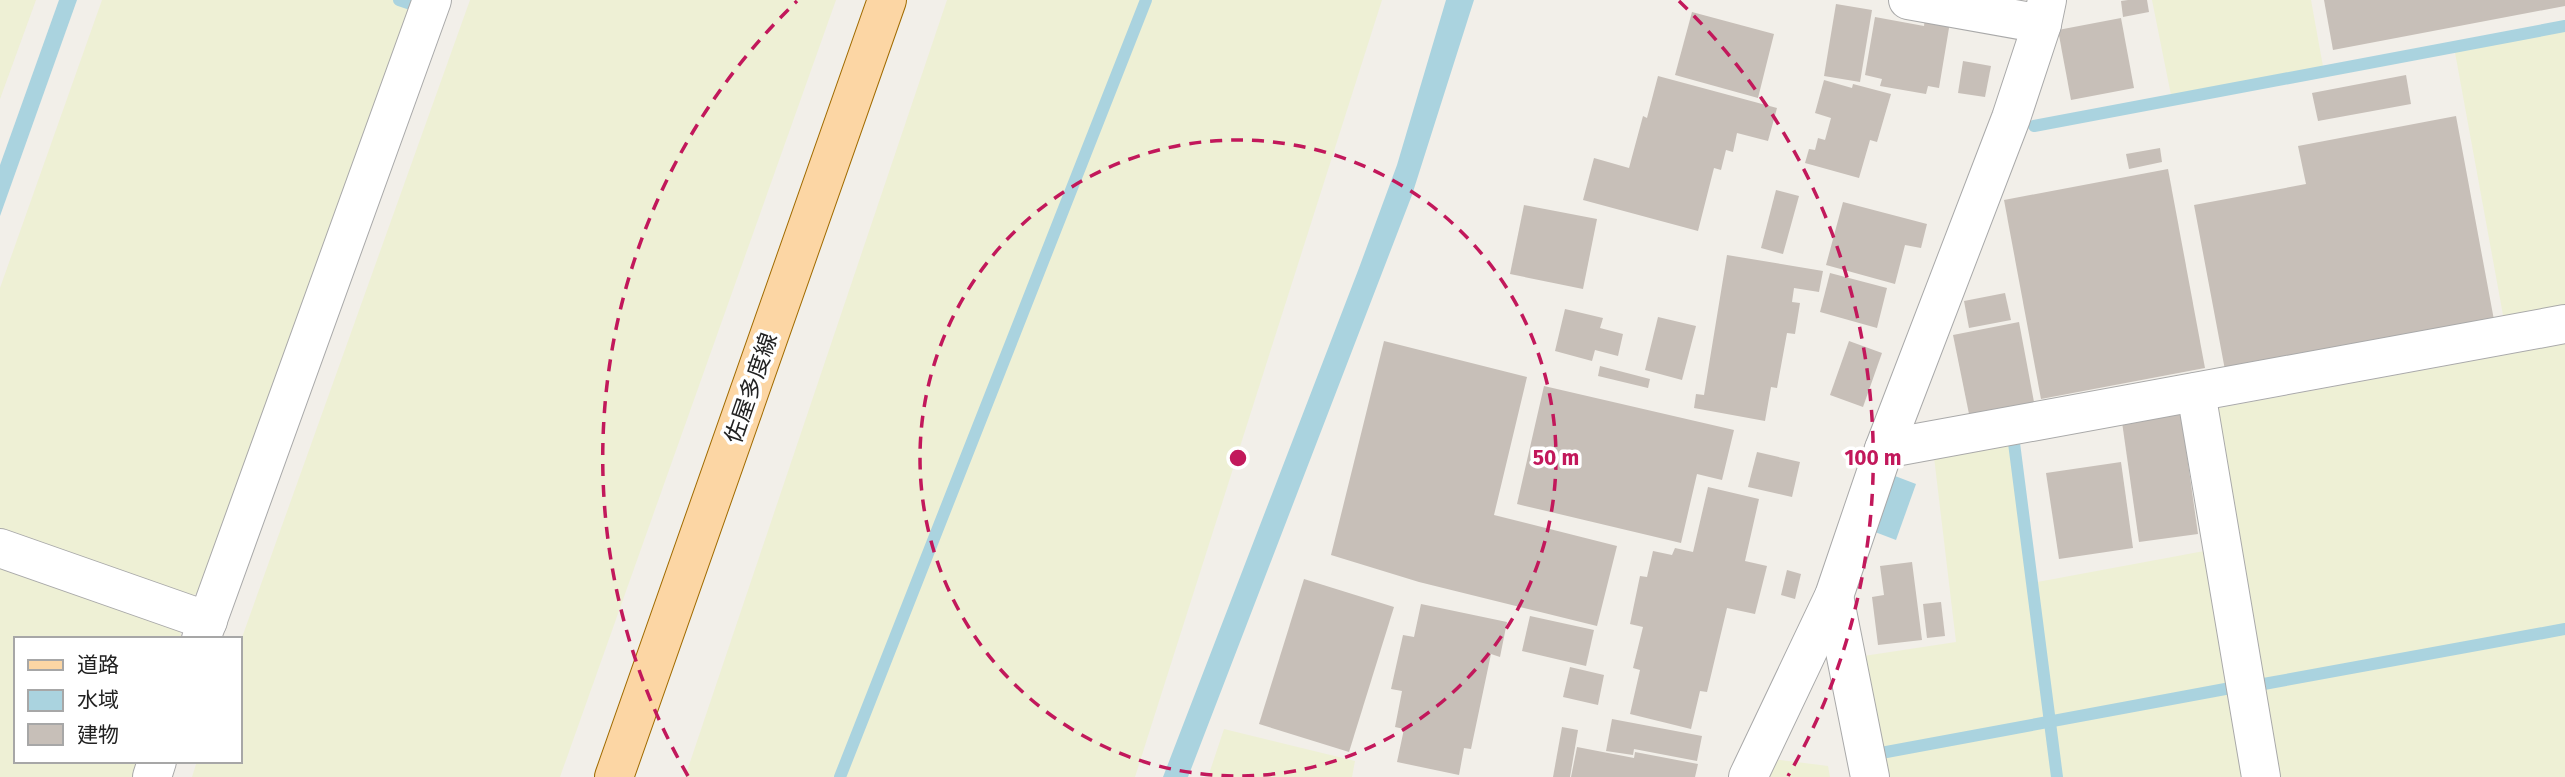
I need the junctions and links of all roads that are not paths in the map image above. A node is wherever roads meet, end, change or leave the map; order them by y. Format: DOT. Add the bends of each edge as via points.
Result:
graph roads {
  1 [pos="432,0"];
  2 [pos="887,0"];
  3 [pos="1908,0"];
  4 [pos="2044,12"];
  5 [pos="2565,324"];
  6 [pos="2196,392"];
  7 [pos="1884,449"];
  8 [pos="0,548"];
  9 [pos="1834,596"];
  10 [pos="204,630"];
  11 [pos="614,777"];
  12 [pos="1748,777"];
  13 [pos="1870,777"];
  14 [pos="2261,777"];
  1 -- 10 [label="street"];
  2 -- 11 [label="main road, 佐屋多度線"];
  3 -- 4 [label="street"];
  4 -- 7 [label="street" via="2011,118"];
  5 -- 6 [label="street"];
  6 -- 7 [label="street"];
  6 -- 14 [label="street"];
  7 -- 9 [label="street"];
  8 -- 10 [label="street"];
  9 -- 12 [label="street"];
  9 -- 13 [label="street"];
}
